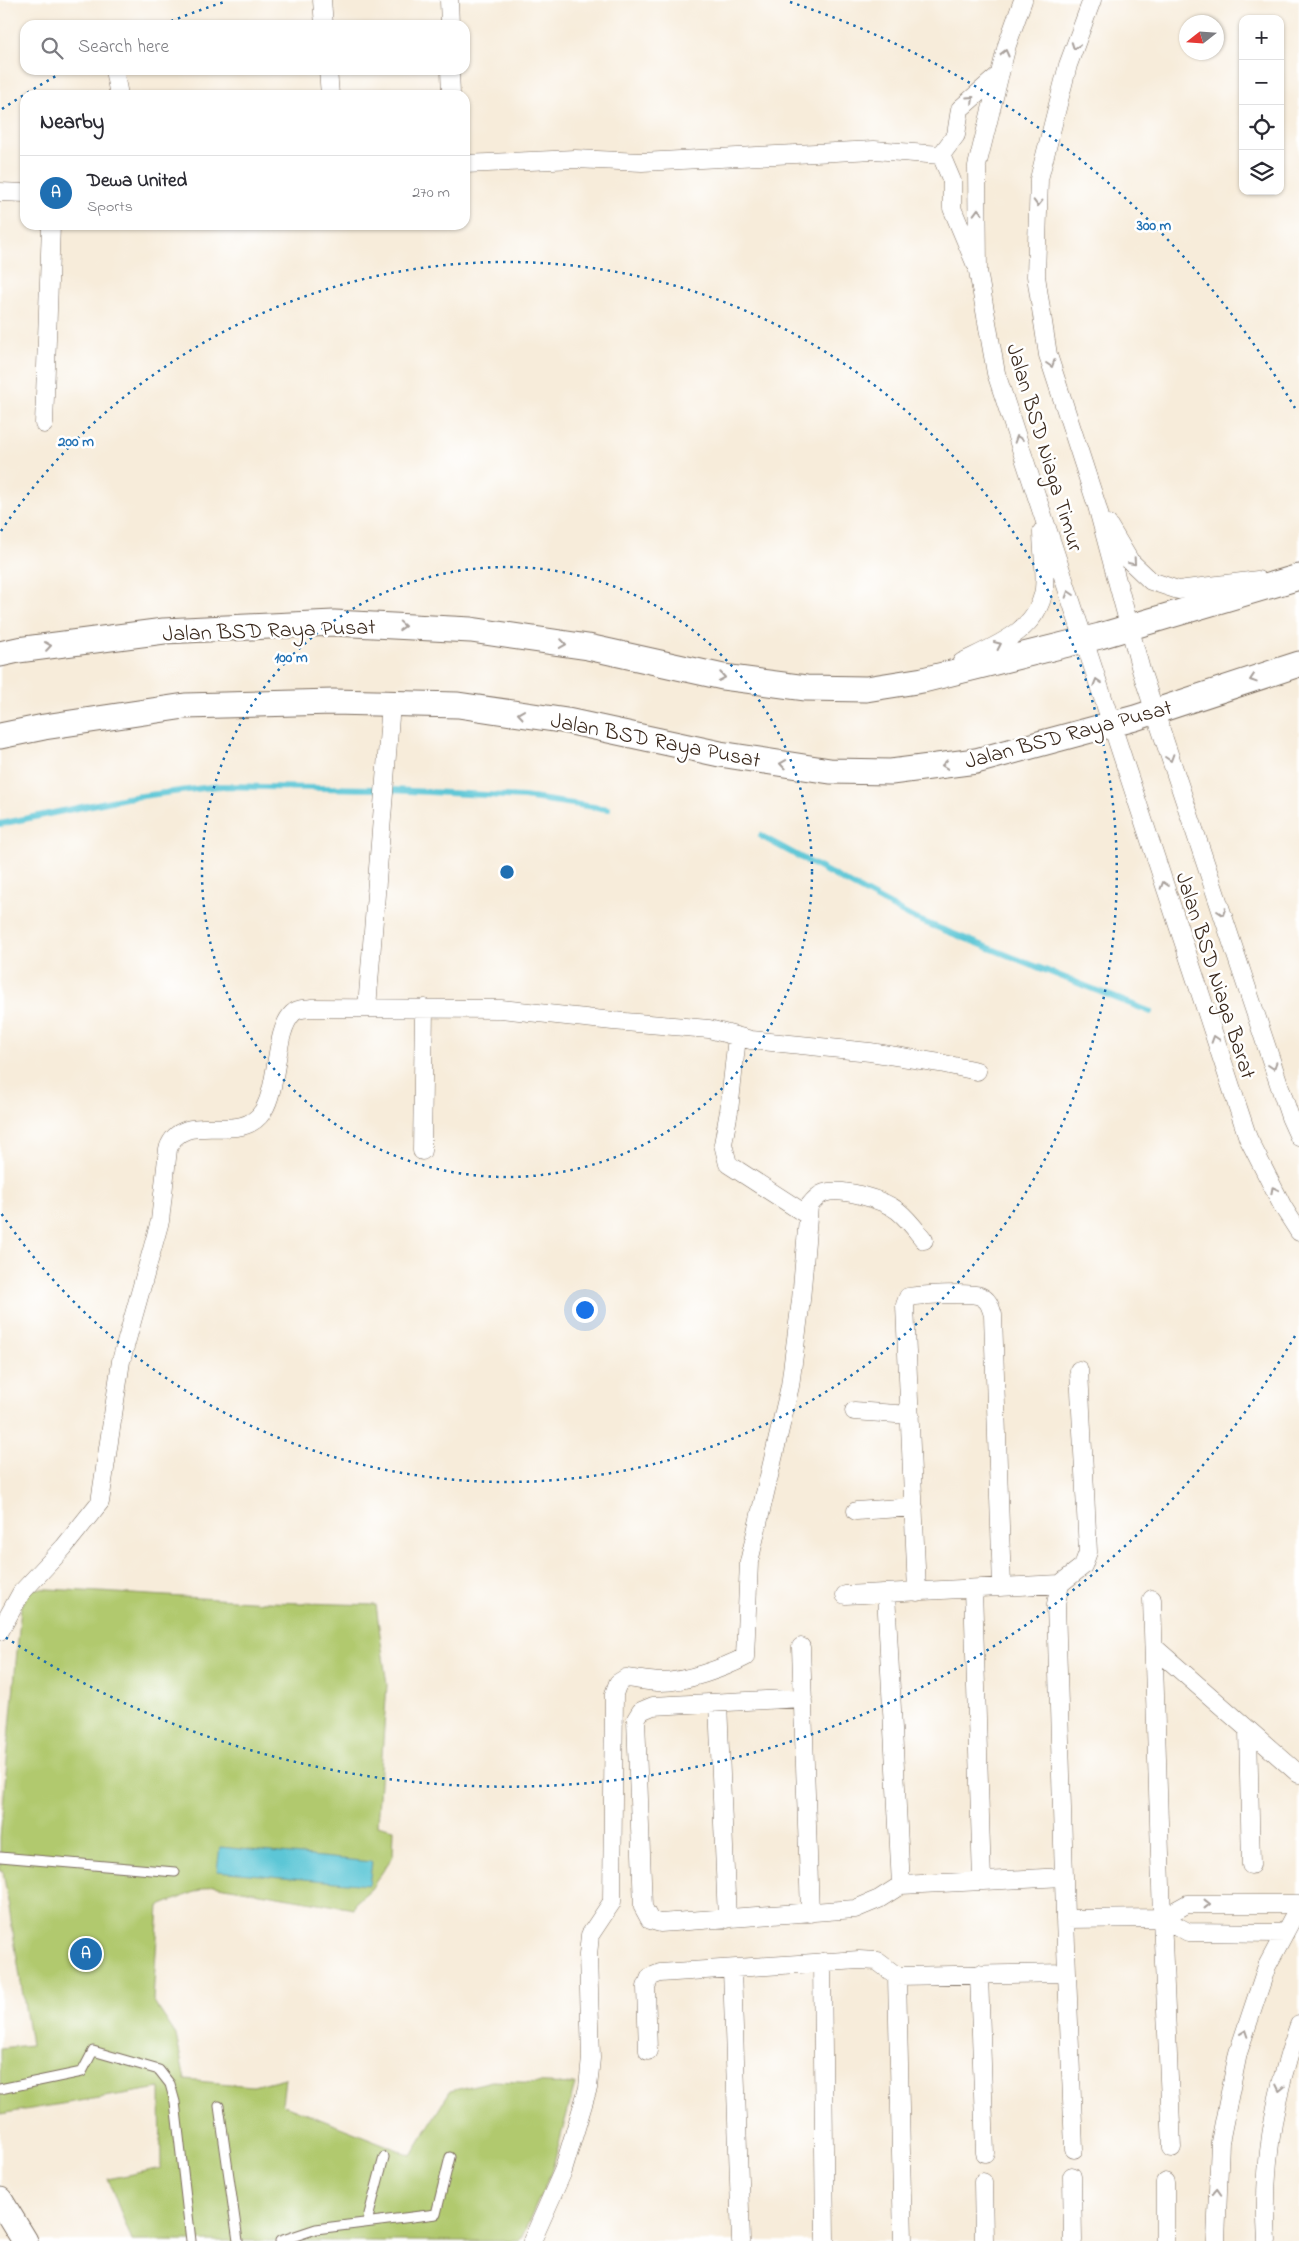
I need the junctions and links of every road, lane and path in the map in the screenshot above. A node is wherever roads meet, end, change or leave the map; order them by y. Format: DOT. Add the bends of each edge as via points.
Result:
graph roads {
  1 [pos="322,0"];
  2 [pos="449,0"];
  3 [pos="1023,0"];
  4 [pos="1092,0"];
  5 [pos="324,20"];
  6 [pos="450,20"];
  7 [pos="1000,74"];
  8 [pos="115,75"];
  9 [pos="328,75"];
  10 [pos="450,75"];
  11 [pos="119,90"];
  12 [pos="330,90"];
  13 [pos="451,90"];
  14 [pos="941,156"];
  15 [pos="470,164"];
  16 [pos="0,192"];
  17 [pos="20,192"];
  18 [pos="51,230"];
  19 [pos="978,271"];
  20 [pos="44,424"];
  21 [pos="1097,506"];
  22 [pos="1041,510"];
  23 [pos="1299,576"];
  24 [pos="1130,628"];
  25 [pos="1084,640"];
  26 [pos="0,654"];
  27 [pos="1299,664"];
  28 [pos="923,680"];
  29 [pos="391,704"];
  30 [pos="1155,711"];
  31 [pos="1111,725"];
  32 [pos="0,736"];
  33 [pos="367,1008"];
  34 [pos="424,1008"];
  35 [pos="737,1037"];
  36 [pos="977,1071"];
  37 [pos="1299,1137"];
  38 [pos="422,1151"];
  39 [pos="807,1216"];
  40 [pos="1299,1232"];
  41 [pos="924,1240"];
  42 [pos="1079,1370"];
  43 [pos="854,1411"];
  44 [pos="910,1415"];
  45 [pos="914,1507"];
  46 [pos="856,1511"];
  47 [pos="1060,1584"];
  48 [pos="1002,1587"];
  49 [pos="973,1589"];
  50 [pos="917,1592"];
  51 [pos="886,1593"];
  52 [pos="845,1595"];
  53 [pos="1152,1599"];
  54 [pos="0,1631"];
  55 [pos="801,1647"];
  56 [pos="1154,1647"];
  57 [pos="803,1698"];
  58 [pos="718,1702"];
  59 [pos="1248,1729"];
  60 [pos="1299,1774"];
  61 [pos="0,1857"];
  62 [pos="1251,1865"];
  63 [pos="175,1872"];
  64 [pos="1064,1877"];
  65 [pos="982,1881"];
  66 [pos="901,1885"];
  67 [pos="1299,1905"];
  68 [pos="810,1913"];
  69 [pos="727,1918"];
  70 [pos="1162,1918"];
  71 [pos="1065,1919"];
  72 [pos="1285,1933"];
  73 [pos="822,1962"];
  74 [pos="732,1969"];
  75 [pos="1067,1973"];
  76 [pos="979,1974"];
  77 [pos="897,1976"];
  78 [pos="1299,2025"];
  79 [pos="648,2052"];
  80 [pos="0,2089"];
  81 [pos="219,2106"];
  82 [pos="1172,2148"];
  83 [pos="1074,2149"];
  84 [pos="985,2153"];
  85 [pos="384,2157"];
  86 [pos="450,2158"];
  87 [pos="1072,2176"];
  88 [pos="983,2182"];
  89 [pos="1165,2182"];
  90 [pos="0,2200"];
  91 [pos="367,2222"];
  92 [pos="284,2240"];
  93 [pos="25,2241"];
  94 [pos="191,2241"];
  95 [pos="238,2241"];
  96 [pos="532,2241"];
  97 [pos="741,2241"];
  98 [pos="825,2241"];
  99 [pos="902,2241"];
  100 [pos="984,2241"];
  101 [pos="1073,2241"];
  102 [pos="1165,2241"];
  103 [pos="1216,2241"];
  104 [pos="1267,2241"];
  1 -- 5 [label="street"];
  2 -- 6 [label="street"];
  7 -- 3 [label="street, Jalan BSD Niaga Timur, one-way"];
  4 -- 21 [label="street, Jalan BSD Niaga Timur, one-way" via="1068,65 1039,179 1036,276 1048,356"];
  14 -- 7 [label="street, one-way" via="956,135 960,109"];
  19 -- 7 [label="street, Jalan BSD Niaga Timur, one-way" via="977,166"];
  8 -- 11 [label="street"];
  9 -- 12 [label="street"];
  10 -- 13 [label="street"];
  14 -- 15 [label="street" via="874,150 642,162 575,159"];
  14 -- 19 [label="street" via="952,181 952,208"];
  16 -- 17 [label="street"];
  18 -- 20 [label="street"];
  22 -- 19 [label="street, Jalan BSD Niaga Timur, one-way" via="996,373"];
  21 -- 23 [label="street, one-way" via="1130,561 1151,581 1178,590"];
  21 -- 24 [label="street, Jalan BSD Niaga Timur"];
  25 -- 22 [label="street, Jalan BSD Niaga Timur, one-way"];
  28 -- 22 [label="street, one-way" via="1011,639 1034,616 1044,589"];
  23 -- 24 [label="main road, Jalan BSD Raya Pusat"];
  24 -- 25 [label="main road, Jalan BSD Raya Pusat"];
  24 -- 30 [label="street, Jalan BSD Niaga Timur"];
  25 -- 28 [label="main road, Jalan BSD Raya Pusat"];
  31 -- 25 [label="street, Jalan BSD Niaga Timur, one-way"];
  26 -- 28 [label="main road, Jalan BSD Raya Pusat, one-way" via="164,631 334,623 471,630 588,647 723,677 806,688 866,689"];
  27 -- 30 [label="main road, Jalan BSD Raya Pusat, one-way"];
  31 -- 29 [label="main road, Jalan BSD Raya Pusat, one-way" via="976,761 891,772 830,771 720,754 567,721 458,705"];
  29 -- 32 [label="main road, Jalan BSD Raya Pusat" via="332,702 185,706"];
  29 -- 33 [label="street"];
  30 -- 31 [label="main road, Jalan BSD Raya Pusat"];
  30 -- 37 [label="street, Jalan BSD Niaga Barat, one-way"];
  40 -- 31 [label="street, Jalan BSD Niaga Barat, one-way" via="1248,1138"];
  33 -- 34 [label="street"];
  33 -- 54 [label="street" via="311,1008 293,1013 284,1028 270,1098 262,1113 255,1120 236,1128 196,1128 182,1131 171,1140 160,1221 121,1361 100,1502 21,1593"];
  34 -- 35 [label="street" via="501,1008 709,1028"];
  34 -- 38 [label="street"];
  35 -- 36 [label="street" via="870,1052"];
  35 -- 39 [label="street" via="730,1111 723,1144 728,1164"];
  39 -- 41 [label="street" via="809,1206 823,1193 863,1196 886,1203 898,1211"];
  39 -- 96 [label="street" via="790,1386 749,1562 746,1657 678,1680 660,1682 626,1678 618,1683 614,1694 612,1902 590,1935 591,2058 588,2088 563,2171"];
  42 -- 47 [label="street" via="1088,1552 1083,1566"];
  43 -- 44 [label="street"];
  44 -- 45 [label="street"];
  44 -- 48 [label="street" via="905,1305 908,1297 979,1295 989,1302 993,1315"];
  45 -- 46 [label="street"];
  45 -- 50 [label="street"];
  47 -- 48 [label="street"];
  47 -- 64 [label="street" via="1056,1604"];
  48 -- 49 [label="street"];
  49 -- 50 [label="street"];
  49 -- 65 [label="street"];
  50 -- 51 [label="street"];
  51 -- 52 [label="street"];
  51 -- 66 [label="street"];
  53 -- 56 [label="street"];
  55 -- 57 [label="street"];
  56 -- 59 [label="street"];
  56 -- 70 [label="street"];
  57 -- 58 [label="street"];
  57 -- 68 [label="street"];
  58 -- 69 [label="street"];
  58 -- 69 [label="street" via="653,1706 641,1711 636,1719 643,1907 650,1920 660,1923"];
  59 -- 60 [label="street"];
  59 -- 62 [label="street"];
  61 -- 63 [label="lane"];
  64 -- 65 [label="street"];
  64 -- 71 [label="street"];
  65 -- 66 [label="street"];
  66 -- 68 [label="street" via="855,1910"];
  70 -- 67 [label="street, one-way" via="1187,1904"];
  67 -- 72 [label="street"];
  68 -- 69 [label="street"];
  70 -- 71 [label="street"];
  70 -- 72 [label="street" via="1188,1932"];
  70 -- 82 [label="street"];
  71 -- 75 [label="street"];
  103 -- 72 [label="street, one-way" via="1220,2142 1238,2053 1267,1966"];
  73 -- 74 [label="street"];
  73 -- 77 [label="street" via="877,1961"];
  73 -- 98 [label="street"];
  74 -- 79 [label="street" via="660,1973 650,1977 646,1987"];
  74 -- 97 [label="street"];
  75 -- 76 [label="street"];
  75 -- 83 [label="street"];
  76 -- 77 [label="street"];
  76 -- 84 [label="street"];
  77 -- 99 [label="street"];
  78 -- 104 [label="street, one-way" via="1286,2063 1269,2144"];
  80 -- 94 [label="lane" via="82,2072 93,2051 159,2070 170,2084 175,2102"];
  81 -- 95 [label="lane"];
  85 -- 91 [label="lane"];
  86 -- 91 [label="lane" via="436,2214"];
  87 -- 101 [label="street"];
  88 -- 100 [label="street"];
  89 -- 102 [label="street"];
  90 -- 93 [label="main road"];
  91 -- 92 [label="lane" via="316,2229"];
}
